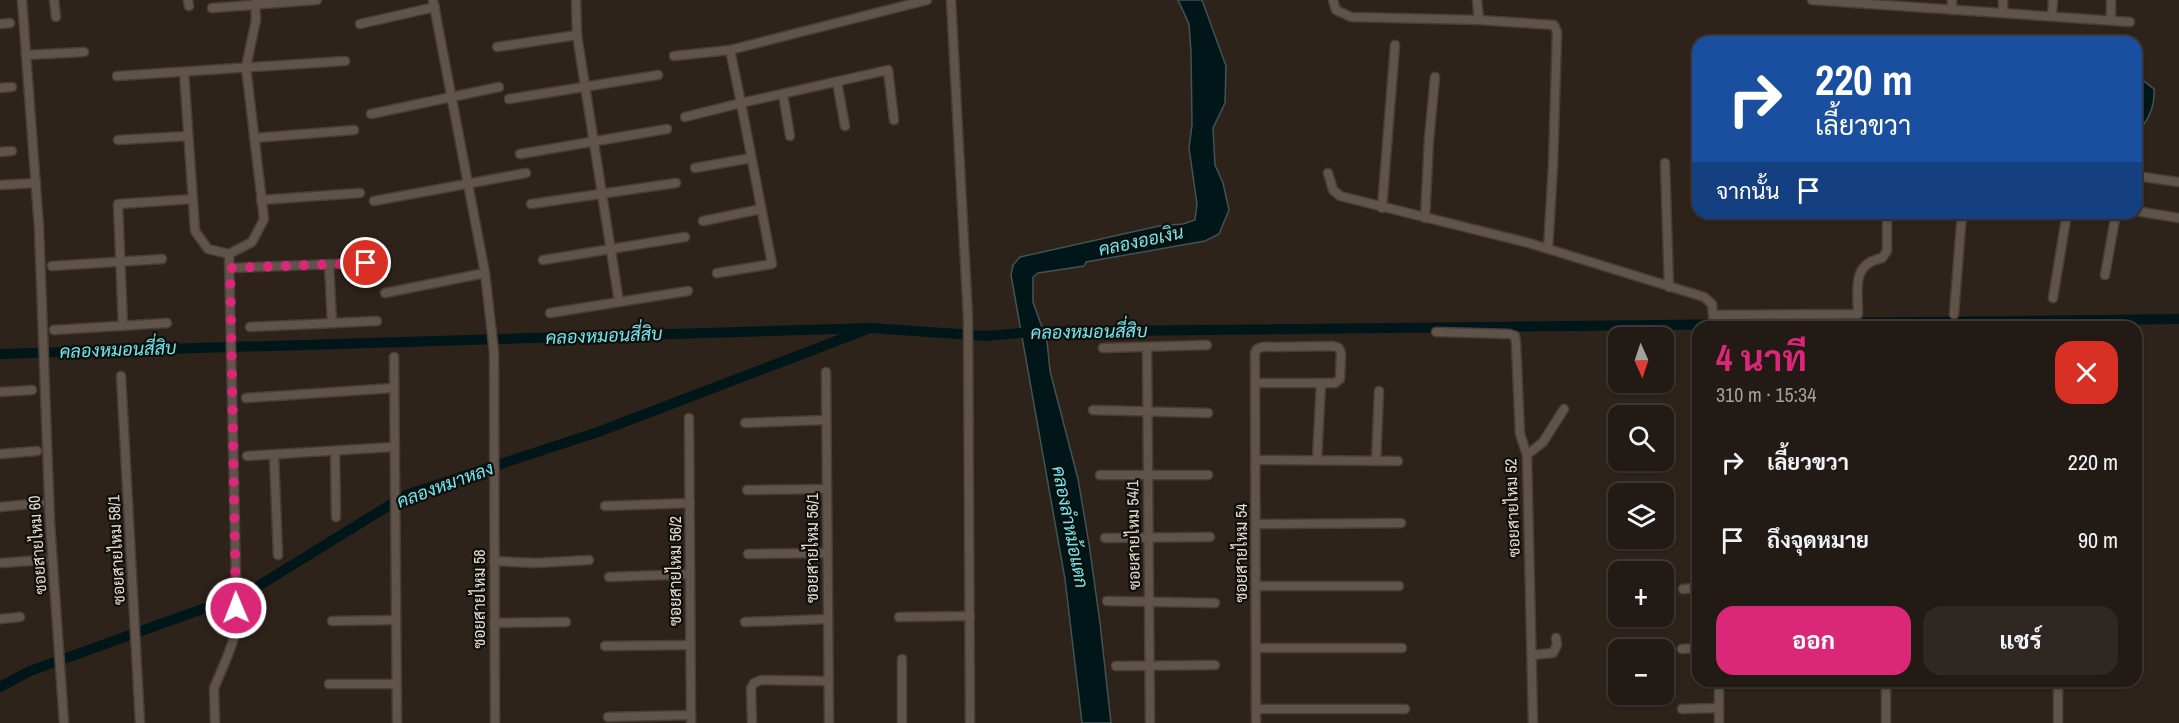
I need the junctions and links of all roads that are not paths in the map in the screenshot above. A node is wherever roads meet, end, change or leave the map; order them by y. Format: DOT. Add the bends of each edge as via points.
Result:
graph roads {
  1 [pos="22,0"];
  2 [pos="54,0"];
  3 [pos="317,0"];
  4 [pos="576,0"];
  5 [pos="927,0"];
  6 [pos="951,0"];
  7 [pos="1333,0"];
  8 [pos="1477,0"];
  9 [pos="1812,0"];
  10 [pos="2003,0"];
  11 [pos="2053,0"];
  12 [pos="2111,0"];
  13 [pos="1845,1"];
  14 [pos="256,2"];
  15 [pos="434,3"];
  16 [pos="1896,3"];
  17 [pos="1952,5"];
  18 [pos="212,8"];
  19 [pos="2002,13"];
  20 [pos="2052,16"];
  21 [pos="56,17"];
  22 [pos="1479,20"];
  23 [pos="2111,21"];
  24 [pos="2130,22"];
  25 [pos="0,24"];
  26 [pos="10,24"];
  27 [pos="360,24"];
  28 [pos="577,35"];
  29 [pos="1395,45"];
  30 [pos="497,47"];
  31 [pos="730,50"];
  32 [pos="84,52"];
  33 [pos="26,55"];
  34 [pos="674,56"];
  35 [pos="345,61"];
  36 [pos="246,67"];
  37 [pos="184,72"];
  38 [pos="658,75"];
  39 [pos="117,76"];
  40 [pos="1435,77"];
  41 [pos="837,82"];
  42 [pos="12,87"];
  43 [pos="499,87"];
  44 [pos="585,87"];
  45 [pos="0,88"];
  46 [pos="783,94"];
  47 [pos="452,96"];
  48 [pos="509,99"];
  49 [pos="741,103"];
  50 [pos="370,114"];
  51 [pos="685,117"];
  52 [pos="894,120"];
  53 [pos="845,126"];
  54 [pos="667,129"];
  55 [pos="354,130"];
  56 [pos="188,136"];
  57 [pos="790,136"];
  58 [pos="254,138"];
  59 [pos="118,140"];
  60 [pos="593,141"];
  61 [pos="12,151"];
  62 [pos="0,152"];
  63 [pos="520,154"];
  64 [pos="751,158"];
  65 [pos="1665,163"];
  66 [pos="695,168"];
  67 [pos="526,173"];
  68 [pos="1328,173"];
  69 [pos="2142,177"];
  70 [pos="2179,182"];
  71 [pos="36,183"];
  72 [pos="676,183"];
  73 [pos="469,184"];
  74 [pos="0,185"];
  75 [pos="360,193"];
  76 [pos="602,194"];
  77 [pos="193,199"];
  78 [pos="261,200"];
  79 [pos="374,201"];
  80 [pos="531,204"];
  81 [pos="1382,208"];
  82 [pos="762,209"];
  83 [pos="2142,212"];
  84 [pos="1425,218"];
  85 [pos="2179,218"];
  86 [pos="1887,219"];
  87 [pos="1962,219"];
  88 [pos="2066,219"];
  89 [pos="2115,219"];
  90 [pos="703,220"];
  91 [pos="685,237"];
  92 [pos="611,249"];
  93 [pos="1548,249"];
  94 [pos="229,254"];
  95 [pos="162,259"];
  96 [pos="543,260"];
  97 [pos="121,261"];
  98 [pos="366,263"];
  99 [pos="329,264"];
  100 [pos="52,266"];
  101 [pos="230,268"];
  102 [pos="485,273"];
  103 [pos="717,273"];
  104 [pos="2105,275"];
  105 [pos="1670,287"];
  106 [pos="688,291"];
  107 [pos="385,293"];
  108 [pos="2053,298"];
  109 [pos="619,302"];
  110 [pos="550,313"];
  111 [pos="1954,314"];
  112 [pos="1714,316"];
  113 [pos="377,321"];
  114 [pos="1714,321"];
  115 [pos="167,323"];
  116 [pos="332,323"];
  117 [pos="123,326"];
  118 [pos="250,327"];
  119 [pos="54,330"];
  120 [pos="1436,332"];
  121 [pos="1207,345"];
  122 [pos="1147,347"];
  123 [pos="1103,348"];
  124 [pos="394,357"];
  125 [pos="826,372"];
  126 [pos="121,376"];
  127 [pos="1256,383"];
  128 [pos="1321,384"];
  129 [pos="393,388"];
  130 [pos="32,390"];
  131 [pos="1379,391"];
  132 [pos="0,392"];
  133 [pos="246,398"];
  134 [pos="1564,409"];
  135 [pos="1093,410"];
  136 [pos="1147,412"];
  137 [pos="1208,413"];
  138 [pos="689,418"];
  139 [pos="826,420"];
  140 [pos="745,423"];
  141 [pos="393,447"];
  142 [pos="37,451"];
  143 [pos="335,451"];
  144 [pos="0,454"];
  145 [pos="274,455"];
  146 [pos="1527,455"];
  147 [pos="247,456"];
  148 [pos="1256,460"];
  149 [pos="1317,460"];
  150 [pos="1376,460"];
  151 [pos="1398,460"];
  152 [pos="1148,475"];
  153 [pos="1208,475"];
  154 [pos="1100,476"];
  155 [pos="827,489"];
  156 [pos="747,490"];
  157 [pos="40,503"];
  158 [pos="690,503"];
  159 [pos="605,506"];
  160 [pos="0,507"];
  161 [pos="336,517"];
  162 [pos="1401,523"];
  163 [pos="1256,524"];
  164 [pos="1148,537"];
  165 [pos="1210,537"];
  166 [pos="1105,538"];
  167 [pos="748,554"];
  168 [pos="827,554"];
  169 [pos="278,555"];
  170 [pos="43,560"];
  171 [pos="494,561"];
  172 [pos="589,561"];
  173 [pos="0,563"];
  174 [pos="690,574"];
  175 [pos="609,577"];
  176 [pos="1256,586"];
  177 [pos="1399,586"];
  178 [pos="1692,588"];
  179 [pos="1683,589"];
  180 [pos="1107,601"];
  181 [pos="1149,603"];
  182 [pos="1215,603"];
  183 [pos="970,616"];
  184 [pos="20,617"];
  185 [pos="899,617"];
  186 [pos="0,619"];
  187 [pos="828,619"];
  188 [pos="396,620"];
  189 [pos="332,621"];
  190 [pos="566,622"];
  191 [pos="745,622"];
  192 [pos="494,623"];
  193 [pos="1556,638"];
  194 [pos="690,645"];
  195 [pos="605,646"];
  196 [pos="1256,648"];
  197 [pos="1402,648"];
  198 [pos="1692,648"];
  199 [pos="1682,649"];
  200 [pos="1532,655"];
  201 [pos="902,659"];
  202 [pos="1215,665"];
  203 [pos="1116,666"];
  204 [pos="1150,666"];
  205 [pos="828,681"];
  206 [pos="329,684"];
  207 [pos="396,684"];
  208 [pos="1719,687"];
  209 [pos="1886,687"];
  210 [pos="2058,687"];
  211 [pos="1719,708"];
  212 [pos="1256,709"];
  213 [pos="1405,709"];
  214 [pos="1682,709"];
  215 [pos="608,717"];
  216 [pos="691,719"];
  217 [pos="64,723"];
  218 [pos="140,723"];
  219 [pos="215,723"];
  220 [pos="397,723"];
  221 [pos="495,723"];
  222 [pos="752,723"];
  223 [pos="829,723"];
  224 [pos="902,723"];
  225 [pos="970,723"];
  226 [pos="1150,723"];
  227 [pos="1256,723"];
  228 [pos="1533,723"];
  229 [pos="1719,723"];
  230 [pos="1886,723"];
  231 [pos="2058,723"];
  1 -- 33 [label="street, ซอยสายไหม 60"];
  2 -- 21 [label="street"];
  3 -- 14 [label="street"];
  4 -- 28 [label="street"];
  5 -- 31 [label="street"];
  6 -- 183 [label="street" via="968,316"];
  7 -- 22 [label="street" via="1336,10 1350,18"];
  8 -- 22 [label="street"];
  9 -- 13 [label="street"];
  10 -- 19 [label="street"];
  11 -- 20 [label="street"];
  12 -- 23 [label="street"];
  13 -- 16 [label="street"];
  14 -- 18 [label="street"];
  14 -- 36 [label="street"];
  15 -- 27 [label="street"];
  15 -- 47 [label="street, ซอยสายไหม 58"];
  16 -- 17 [label="street"];
  17 -- 19 [label="street"];
  19 -- 20 [label="street"];
  20 -- 23 [label="street"];
  22 -- 93 [label="street" via="1546,23 1554,25 1557,32"];
  23 -- 24 [label="street"];
  25 -- 26 [label="street"];
  28 -- 30 [label="street"];
  28 -- 44 [label="street"];
  29 -- 81 [label="street"];
  31 -- 34 [label="street"];
  31 -- 49 [label="street"];
  32 -- 33 [label="street"];
  33 -- 71 [label="street, ซอยสายไหม 60"];
  35 -- 36 [label="street"];
  36 -- 37 [label="street"];
  36 -- 58 [label="street"];
  37 -- 39 [label="street"];
  37 -- 56 [label="street"];
  38 -- 44 [label="street"];
  40 -- 84 [label="street"];
  41 -- 46 [label="street"];
  41 -- 52 [label="street" via="888,70"];
  41 -- 53 [label="street"];
  42 -- 45 [label="street"];
  43 -- 47 [label="street"];
  44 -- 48 [label="street"];
  44 -- 60 [label="street"];
  46 -- 49 [label="street"];
  46 -- 57 [label="street"];
  47 -- 50 [label="street"];
  47 -- 73 [label="street, ซอยสายไหม 58"];
  49 -- 51 [label="street"];
  49 -- 64 [label="street"];
  54 -- 60 [label="street"];
  55 -- 58 [label="street"];
  56 -- 59 [label="street"];
  56 -- 77 [label="street"];
  58 -- 78 [label="street"];
  60 -- 63 [label="street"];
  60 -- 76 [label="street"];
  61 -- 62 [label="street"];
  64 -- 66 [label="street"];
  64 -- 82 [label="street"];
  65 -- 105 [label="street"];
  67 -- 73 [label="street"];
  68 -- 81 [label="street" via="1333,190 1340,196"];
  69 -- 70 [label="street"];
  71 -- 74 [label="street"];
  71 -- 217 [label="street, ซอยสายไหม 60" via="50,523"];
  72 -- 76 [label="street"];
  73 -- 79 [label="street"];
  73 -- 102 [label="street, ซอยสายไหม 58"];
  75 -- 78 [label="street"];
  76 -- 80 [label="street"];
  76 -- 92 [label="street"];
  77 -- 94 [label="street" via="195,231 208,249"];
  77 -- 97 [label="street" via="118,204"];
  78 -- 94 [label="street" via="264,219 252,242"];
  81 -- 84 [label="street"];
  82 -- 90 [label="street"];
  82 -- 103 [label="street" via="772,264"];
  83 -- 85 [label="street"];
  84 -- 93 [label="street"];
  86 -- 112 [label="street" via="1887,251 1882,258 1862,266 1859,273 1858,314"];
  87 -- 111 [label="street"];
  88 -- 108 [label="street"];
  89 -- 104 [label="street"];
  91 -- 92 [label="street"];
  92 -- 96 [label="street"];
  92 -- 109 [label="street"];
  93 -- 105 [label="street"];
  94 -- 101 [label="street"];
  95 -- 97 [label="street"];
  97 -- 100 [label="street"];
  97 -- 117 [label="street"];
  98 -- 99 [label="street"];
  99 -- 101 [label="street"];
  99 -- 116 [label="street"];
  101 -- 219 [label="street" via="237,628 214,688"];
  102 -- 107 [label="street"];
  102 -- 171 [label="street, ซอยสายไหม 58" via="494,352"];
  105 -- 112 [label="street" via="1709,300"];
  106 -- 109 [label="street"];
  109 -- 110 [label="street"];
  112 -- 114 [label="street"];
  113 -- 116 [label="street"];
  115 -- 117 [label="street"];
  116 -- 118 [label="street"];
  117 -- 119 [label="street"];
  120 -- 146 [label="street, ซอยสายไหม 52" via="1515,336 1520,434"];
  121 -- 122 [label="street"];
  122 -- 123 [label="street"];
  122 -- 136 [label="street, ซอยสายไหม 54/1"];
  124 -- 129 [label="street"];
  125 -- 139 [label="street, ซอยสายไหม 56/1"];
  126 -- 218 [label="street, ซอยสายไหม 58/1"];
  127 -- 128 [label="street"];
  127 -- 128 [label="street, ซอยสายไหม 54" via="1257,349 1339,348 1340,379"];
  127 -- 148 [label="street, ซอยสายไหม 54"];
  128 -- 149 [label="street"];
  129 -- 133 [label="street"];
  129 -- 141 [label="street"];
  130 -- 132 [label="street"];
  131 -- 150 [label="street"];
  134 -- 146 [label="street" via="1543,442"];
  135 -- 136 [label="street"];
  136 -- 137 [label="street"];
  136 -- 152 [label="street, ซอยสายไหม 54/1"];
  138 -- 158 [label="street, ซอยสายไหม 56/2"];
  139 -- 140 [label="street"];
  139 -- 155 [label="street, ซอยสายไหม 56/1"];
  141 -- 143 [label="street"];
  141 -- 188 [label="street"];
  142 -- 144 [label="street"];
  143 -- 145 [label="street"];
  143 -- 161 [label="street"];
  145 -- 147 [label="street"];
  145 -- 169 [label="street"];
  146 -- 200 [label="street, ซอยสายไหม 52"];
  148 -- 149 [label="street"];
  148 -- 163 [label="street, ซอยสายไหม 54"];
  149 -- 150 [label="street"];
  150 -- 151 [label="street"];
  152 -- 153 [label="street"];
  152 -- 154 [label="street"];
  152 -- 164 [label="street, ซอยสายไหม 54/1"];
  155 -- 156 [label="street"];
  155 -- 168 [label="street, ซอยสายไหม 56/1"];
  157 -- 160 [label="street"];
  158 -- 159 [label="street"];
  158 -- 174 [label="street, ซอยสายไหม 56/2"];
  162 -- 163 [label="street"];
  163 -- 176 [label="street, ซอยสายไหม 54"];
  164 -- 165 [label="street"];
  164 -- 166 [label="street"];
  164 -- 181 [label="street, ซอยสายไหม 54/1"];
  167 -- 168 [label="street"];
  168 -- 187 [label="street, ซอยสายไหม 56/1"];
  170 -- 173 [label="street"];
  171 -- 172 [label="street"];
  171 -- 192 [label="street, ซอยสายไหม 58"];
  174 -- 175 [label="street"];
  174 -- 194 [label="street, ซอยสายไหม 56/2"];
  176 -- 177 [label="street"];
  176 -- 196 [label="street, ซอยสายไหม 54"];
  178 -- 179 [label="street"];
  180 -- 181 [label="street"];
  181 -- 182 [label="street"];
  181 -- 204 [label="street, ซอยสายไหม 54/1"];
  183 -- 185 [label="street"];
  183 -- 225 [label="street"];
  184 -- 186 [label="street"];
  187 -- 191 [label="street"];
  187 -- 205 [label="street, ซอยสายไหม 56/1"];
  188 -- 189 [label="street"];
  188 -- 207 [label="street"];
  190 -- 192 [label="street"];
  192 -- 221 [label="street, ซอยสายไหม 58"];
  193 -- 200 [label="street" via="1553,653"];
  194 -- 195 [label="street"];
  194 -- 216 [label="street, ซอยสายไหม 56/2"];
  196 -- 197 [label="street"];
  196 -- 212 [label="street, ซอยสายไหม 54"];
  198 -- 199 [label="street"];
  200 -- 228 [label="street, ซอยสายไหม 52"];
  201 -- 224 [label="street"];
  202 -- 204 [label="street"];
  203 -- 204 [label="street"];
  204 -- 226 [label="street, ซอยสายไหม 54/1"];
  205 -- 222 [label="street" via="754,682"];
  205 -- 223 [label="street, ซอยสายไหม 56/1"];
  206 -- 207 [label="street"];
  207 -- 220 [label="street"];
  208 -- 211 [label="street"];
  209 -- 230 [label="street"];
  210 -- 231 [label="street"];
  211 -- 214 [label="street"];
  211 -- 229 [label="street"];
  212 -- 213 [label="street"];
  212 -- 227 [label="street, ซอยสายไหม 54"];
  215 -- 216 [label="street"];
}
